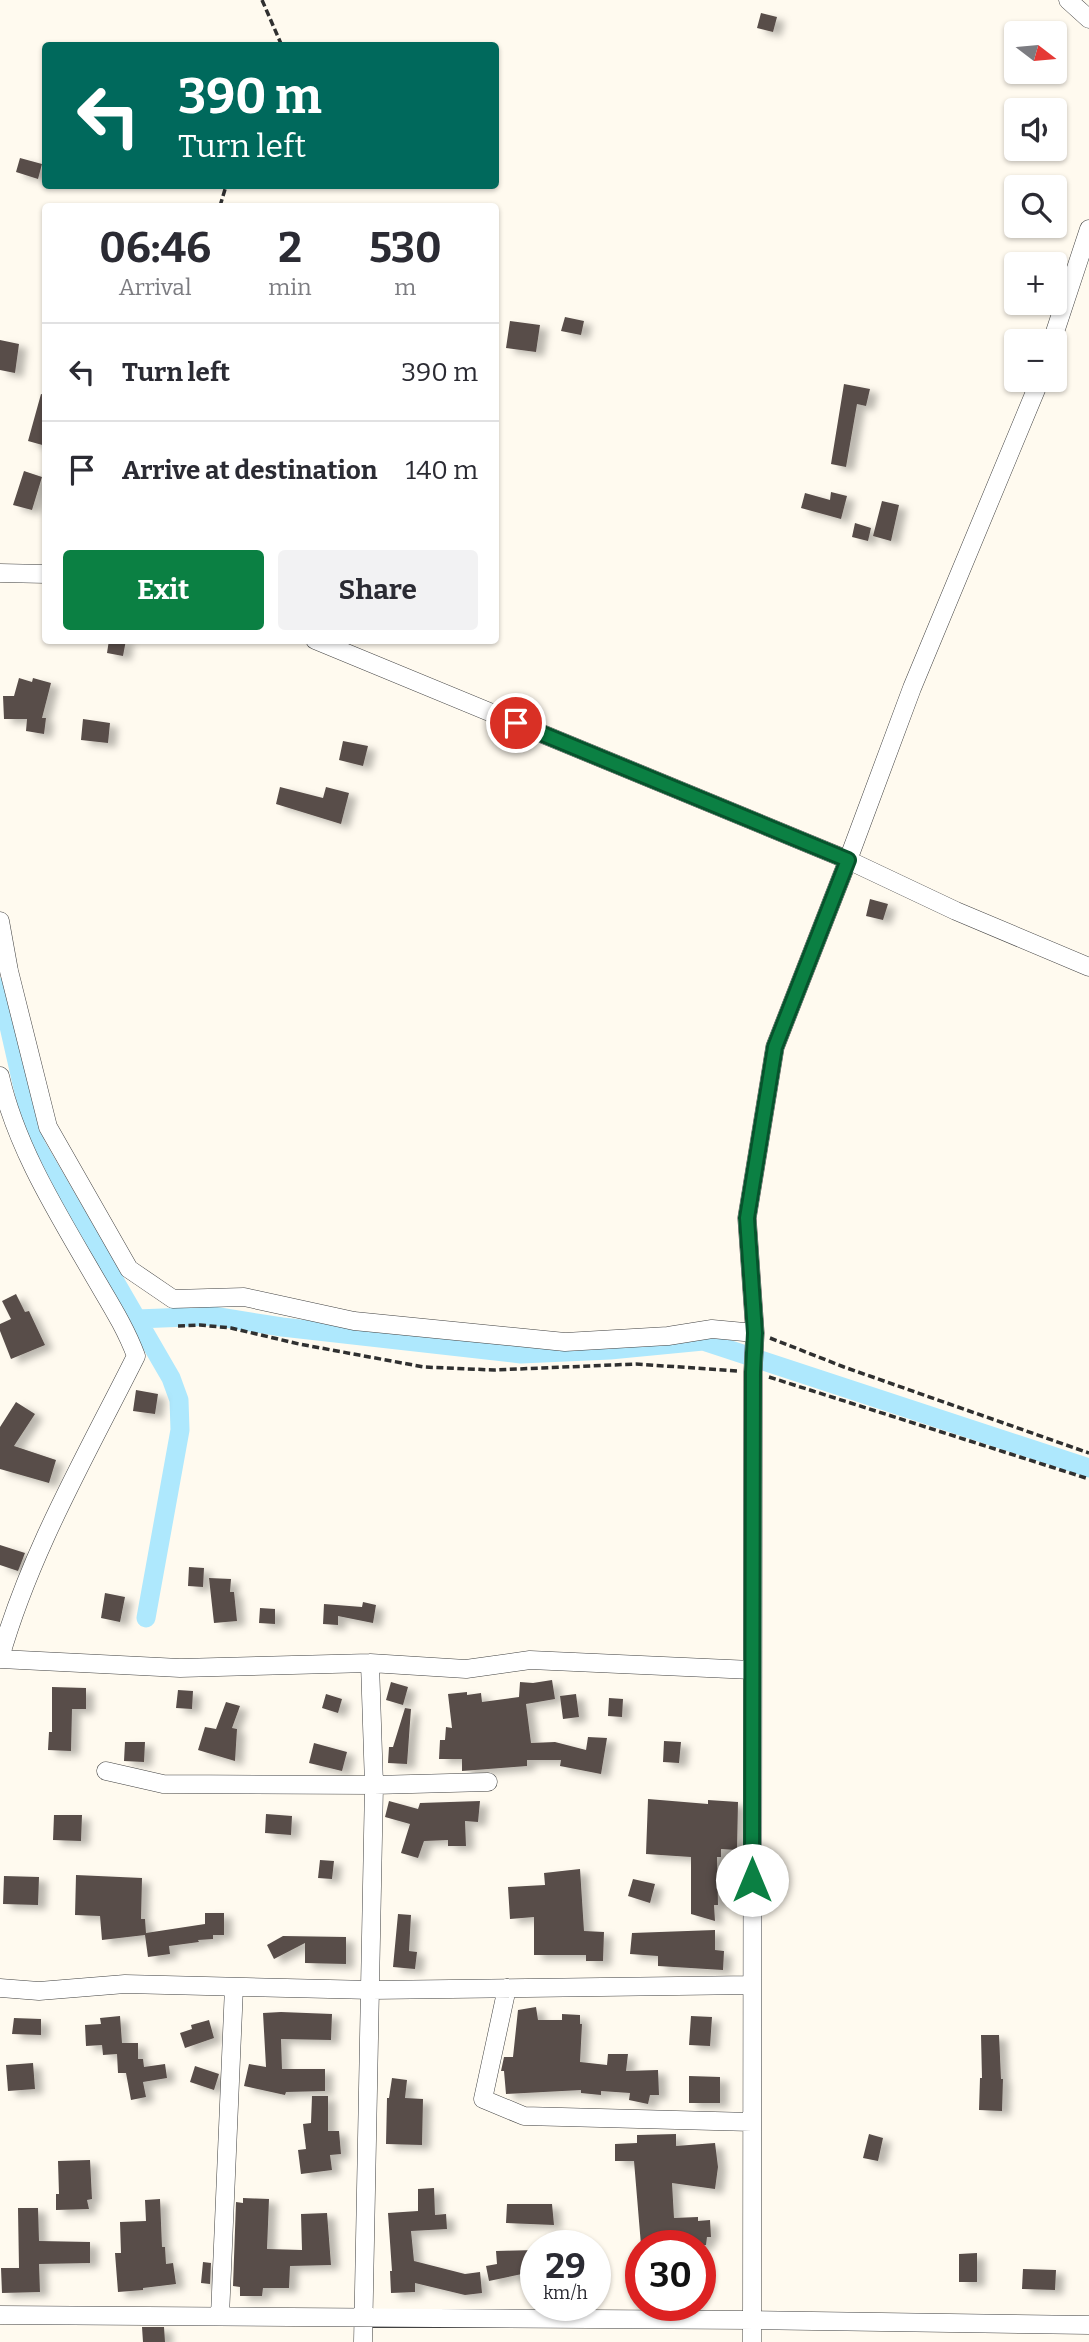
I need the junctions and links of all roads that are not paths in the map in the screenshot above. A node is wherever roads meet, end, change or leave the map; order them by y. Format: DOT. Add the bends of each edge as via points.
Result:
graph roads {
  1 [pos="1068,0"];
  2 [pos="1089,19"];
  3 [pos="1089,229"];
  4 [pos="1056,329"];
  5 [pos="1035,392"];
  6 [pos="0,573"];
  7 [pos="42,574"];
  8 [pos="325,644"];
  9 [pos="848,860"];
  10 [pos="0,921"];
  11 [pos="1089,967"];
  12 [pos="0,1076"];
  13 [pos="755,1333"];
  14 [pos="0,1659"];
  15 [pos="370,1663"];
  16 [pos="751,1670"];
  17 [pos="106,1771"];
  18 [pos="488,1782"];
  19 [pos="374,1785"];
  20 [pos="752,1985"];
  21 [pos="234,1987"];
  22 [pos="507,1988"];
  23 [pos="0,1989"];
  24 [pos="372,1990"];
  25 [pos="752,2122"];
  26 [pos="0,2315"];
  27 [pos="220,2316"];
  28 [pos="364,2317"];
  29 [pos="752,2320"];
  30 [pos="1089,2325"];
  31 [pos="363,2342"];
  32 [pos="752,2342"];
  1 -- 2 [label="street"];
  3 -- 4 [label="street"];
  5 -- 9 [label="street" via="912,688"];
  6 -- 7 [label="street"];
  8 -- 9 [label="street"];
  9 -- 11 [label="street"];
  9 -- 13 [label="street" via="775,1047 747,1218"];
  10 -- 13 [label="street" via="48,1127 129,1269 173,1300 244,1297 354,1321 565,1342 712,1329"];
  12 -- 14 [label="street" via="44,1189 136,1356 41,1547 10,1621"];
  13 -- 16 [label="street"];
  14 -- 15 [label="street" via="180,1668"];
  15 -- 16 [label="street" via="466,1669 530,1660"];
  15 -- 19 [label="street"];
  16 -- 20 [label="street"];
  17 -- 19 [label="street" via="163,1784"];
  18 -- 19 [label="street"];
  19 -- 24 [label="street"];
  20 -- 22 [label="street"];
  20 -- 25 [label="street"];
  21 -- 23 [label="street" via="125,1984 39,1992"];
  21 -- 24 [label="street"];
  21 -- 27 [label="street"];
  22 -- 24 [label="street"];
  22 -- 25 [label="street" via="482,2099 524,2116"];
  24 -- 28 [label="street"];
  25 -- 29 [label="street"];
  26 -- 27 [label="street"];
  27 -- 28 [label="street"];
  28 -- 29 [label="street"];
  28 -- 31 [label="street"];
  29 -- 30 [label="street"];
  29 -- 32 [label="street"];
}
